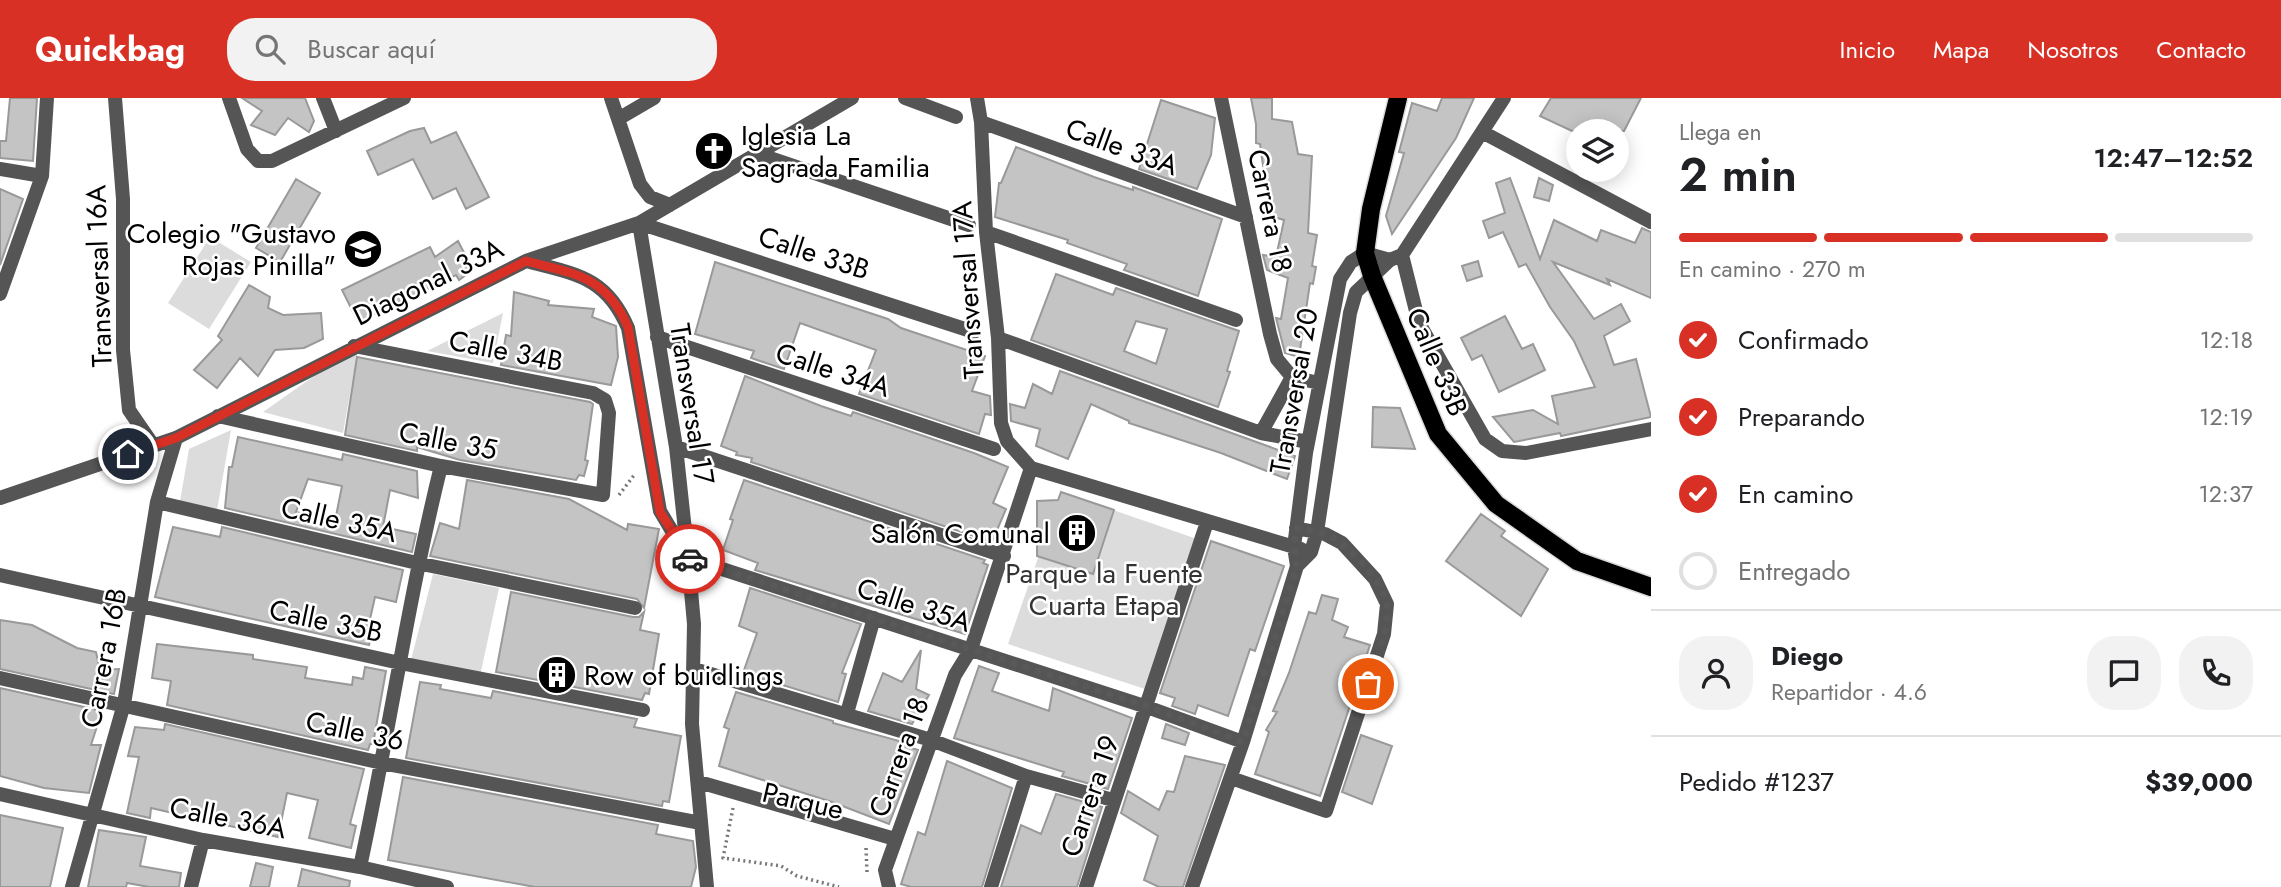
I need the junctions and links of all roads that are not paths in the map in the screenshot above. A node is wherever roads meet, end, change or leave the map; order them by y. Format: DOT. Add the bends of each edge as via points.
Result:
graph roads {
  1 [pos="47,98"];
  2 [pos="115,98"];
  3 [pos="229,98"];
  4 [pos="323,98"];
  5 [pos="404,98"];
  6 [pos="611,98"];
  7 [pos="654,98"];
  8 [pos="852,98"];
  9 [pos="905,98"];
  10 [pos="977,98"];
  11 [pos="1221,98"];
  12 [pos="1398,98"];
  13 [pos="1504,98"];
  14 [pos="956,117"];
  15 [pos="618,118"];
  16 [pos="981,122"];
  17 [pos="336,131"];
  18 [pos="1484,133"];
  19 [pos="758,154"];
  20 [pos="0,169"];
  21 [pos="42,176"];
  22 [pos="670,205"];
  23 [pos="1246,217"];
  24 [pos="1651,222"];
  25 [pos="639,223"];
  26 [pos="969,225"];
  27 [pos="986,232"];
  28 [pos="1365,253"];
  29 [pos="1396,257"];
  30 [pos="526,261"];
  31 [pos="1372,276"];
  32 [pos="0,294"];
  33 [pos="1236,320"];
  34 [pos="974,332"];
  35 [pos="657,337"];
  36 [pos="998,338"];
  37 [pos="354,346"];
  38 [pos="1292,377"];
  39 [pos="1319,383"];
  40 [pos="218,416"];
  41 [pos="1651,429"];
  42 [pos="1261,433"];
  43 [pos="176,438"];
  44 [pos="1308,442"];
  45 [pos="153,445"];
  46 [pos="676,447"];
  47 [pos="994,449"];
  48 [pos="440,466"];
  49 [pos="1031,468"];
  50 [pos="603,495"];
  51 [pos="0,498"];
  52 [pos="157,502"];
  53 [pos="1207,522"];
  54 [pos="1296,528"];
  55 [pos="1317,532"];
  56 [pos="1294,547"];
  57 [pos="1311,552"];
  58 [pos="1004,556"];
  59 [pos="688,558"];
  60 [pos="417,563"];
  61 [pos="1297,566"];
  62 [pos="0,575"];
  63 [pos="1651,587"];
  64 [pos="141,606"];
  65 [pos="635,608"];
  66 [pos="874,618"];
  67 [pos="971,649"];
  68 [pos="400,663"];
  69 [pos="694,669"];
  70 [pos="0,678"];
  71 [pos="124,704"];
  72 [pos="1147,706"];
  73 [pos="643,710"];
  74 [pos="846,713"];
  75 [pos="931,740"];
  76 [pos="1243,742"];
  77 [pos="382,763"];
  78 [pos="1026,775"];
  79 [pos="1231,778"];
  80 [pos="699,782"];
  81 [pos="0,794"];
  82 [pos="1113,800"];
  83 [pos="91,816"];
  84 [pos="701,823"];
  85 [pos="895,839"];
  86 [pos="203,840"];
  87 [pos="360,867"];
  88 [pos="72,887"];
  89 [pos="191,887"];
  90 [pos="447,887"];
  91 [pos="707,887"];
  92 [pos="889,887"];
  93 [pos="991,887"];
  94 [pos="1086,887"];
  95 [pos="1192,887"];
  1 -- 21 [label="street"];
  2 -- 45 [label="street, Transversal 16A" via="129,410"];
  3 -- 17 [label="street" via="247,149 258,161 272,161"];
  4 -- 17 [label="street"];
  5 -- 17 [label="street"];
  6 -- 15 [label="street"];
  7 -- 15 [label="street"];
  8 -- 19 [label="street, Diagonal 33A"];
  9 -- 14 [label="street"];
  10 -- 16 [label="street, Transversal 17A"];
  11 -- 23 [label="street, Carrera 18"];
  12 -- 28 [label="main road"];
  13 -- 18 [label="street, Transversal 20"];
  15 -- 22 [label="street" via="640,184 650,197"];
  16 -- 23 [label="street, Calle 33A"];
  16 -- 27 [label="street, Transversal 17A"];
  18 -- 24 [label="street"];
  18 -- 29 [label="street, Transversal 20"];
  19 -- 22 [label="street, Diagonal 33A"];
  19 -- 26 [label="street"];
  20 -- 21 [label="street"];
  21 -- 32 [label="street"];
  22 -- 25 [label="street, Diagonal 33A"];
  23 -- 38 [label="street, Carrera 18" via="1277,359"];
  25 -- 30 [label="street, Diagonal 33A"];
  25 -- 34 [label="street, Calle 33B"];
  25 -- 35 [label="street, Transversal 17"];
  27 -- 33 [label="street"];
  27 -- 36 [label="street, Transversal 17A"];
  28 -- 29 [label="street"];
  28 -- 31 [label="main road, Calle 33B"];
  28 -- 39 [label="street, Transversal 20" via="1351,262 1340,279"];
  29 -- 31 [label="street, Transversal 20"];
  29 -- 41 [label="street" via="1419,323 1485,439 1502,451 1526,453"];
  30 -- 37 [label="street, Diagonal 33A"];
  30 -- 59 [label="street" via="600,286 618,304 628,327 660,512"];
  31 -- 55 [label="street, Transversal 20" via="1356,292 1350,313"];
  31 -- 63 [label="main road, Calle 33B" via="1438,434 1496,504 1577,561"];
  35 -- 46 [label="street, Transversal 17"];
  35 -- 47 [label="street, Calle 34A"];
  36 -- 42 [label="street"];
  36 -- 49 [label="street, Transversal 17A" via="1001,423 1007,441"];
  37 -- 40 [label="street, Diagonal 33A"];
  37 -- 50 [label="street, Calle 34B" via="593,393 605,400"];
  38 -- 39 [label="street"];
  38 -- 42 [label="street"];
  39 -- 44 [label="street, Transversal 20"];
  40 -- 43 [label="street, Diagonal 33A"];
  40 -- 48 [label="street, Calle 35"];
  42 -- 44 [label="street"];
  43 -- 45 [label="street, Diagonal 33A"];
  43 -- 52 [label="street, Carrera 16B"];
  44 -- 54 [label="street, Transversal 20"];
  45 -- 51 [label="street, Diagonal 33A"];
  46 -- 58 [label="street"];
  46 -- 59 [label="street, Transversal 17"];
  48 -- 50 [label="street, Calle 35"];
  48 -- 60 [label="street"];
  49 -- 53 [label="street"];
  49 -- 58 [label="street, Carrera 18"];
  52 -- 60 [label="street, Calle 35A"];
  52 -- 64 [label="street, Carrera 16B"];
  53 -- 56 [label="street"];
  53 -- 72 [label="street, Carrera 19"];
  54 -- 55 [label="street"];
  54 -- 56 [label="street, Transversal 20"];
  55 -- 57 [label="street, Transversal 20"];
  55 -- 79 [label="street" via="1342,543 1375,579 1387,604 1384,634 1326,811"];
  56 -- 57 [label="street"];
  56 -- 61 [label="street, Transversal 20"];
  57 -- 61 [label="street"];
  58 -- 67 [label="street, Carrera 18"];
  59 -- 66 [label="street, Calle 35A"];
  59 -- 69 [label="street, Transversal 17"];
  60 -- 65 [label="street, Calle 35A"];
  60 -- 68 [label="street"];
  61 -- 76 [label="street"];
  62 -- 64 [label="street, Calle 35B"];
  64 -- 68 [label="street, Calle 35B"];
  64 -- 71 [label="street, Carrera 16B"];
  66 -- 67 [label="street, Calle 35A"];
  66 -- 74 [label="street"];
  67 -- 72 [label="street, Calle 35A"];
  67 -- 75 [label="street, Carrera 18" via="955,675"];
  68 -- 73 [label="street, Calle 35B"];
  68 -- 77 [label="street"];
  69 -- 74 [label="street"];
  69 -- 80 [label="street, Transversal 17" via="692,724"];
  70 -- 71 [label="street, Calle 36"];
  71 -- 77 [label="street, Calle 36"];
  71 -- 83 [label="street, Carrera 16B"];
  72 -- 76 [label="street, Calle 35A"];
  72 -- 82 [label="street, Carrera 19"];
  74 -- 75 [label="street"];
  75 -- 78 [label="street"];
  75 -- 85 [label="street, Carrera 18"];
  76 -- 79 [label="street"];
  77 -- 84 [label="street, Calle 36"];
  77 -- 87 [label="street"];
  78 -- 82 [label="street"];
  78 -- 93 [label="street"];
  79 -- 95 [label="street"];
  80 -- 84 [label="street, Transversal 17"];
  80 -- 85 [label="street"];
  81 -- 83 [label="street, Calle 36A"];
  82 -- 94 [label="street, Carrera 19"];
  83 -- 86 [label="street, Calle 36A"];
  83 -- 88 [label="street, Carrera 16B"];
  84 -- 91 [label="street, Transversal 17"];
  85 -- 92 [label="street, Carrera 18" via="885,870"];
  86 -- 87 [label="street, Calle 36A"];
  86 -- 89 [label="street"];
  87 -- 90 [label="street, Calle 36A"];
}
